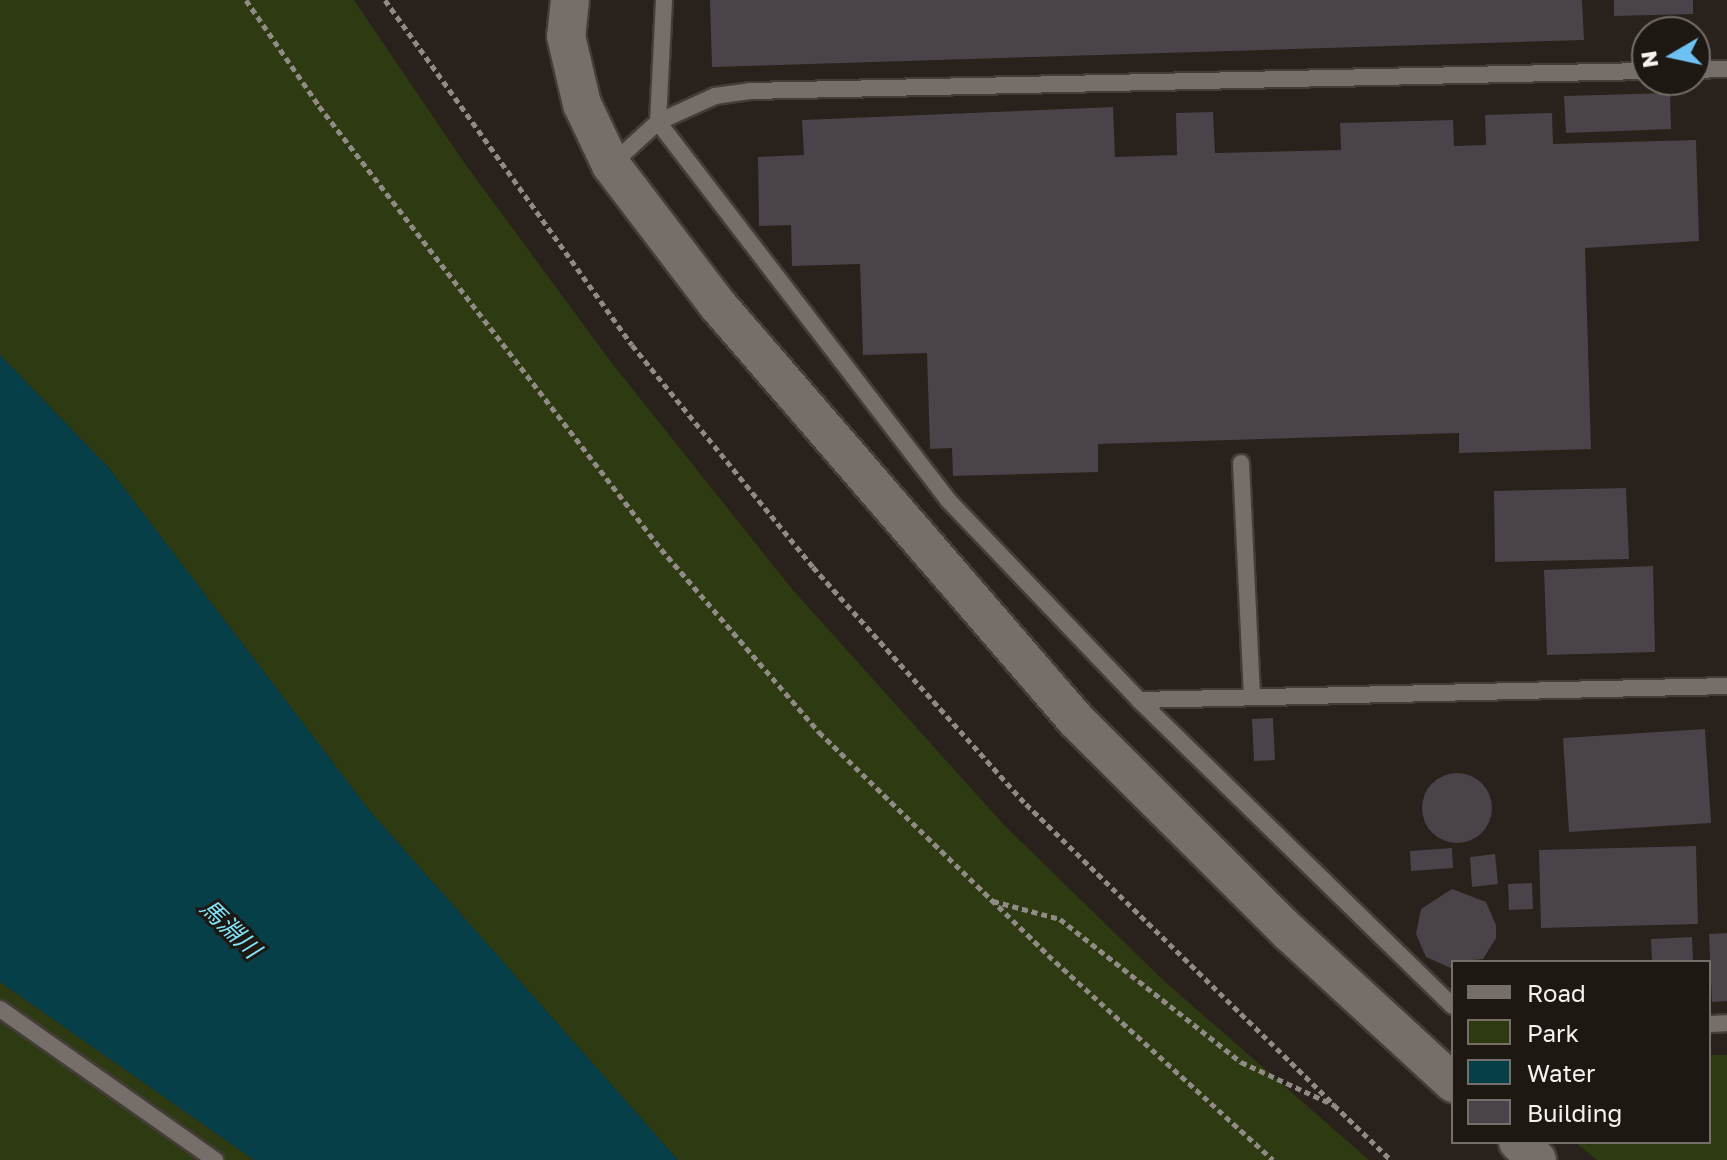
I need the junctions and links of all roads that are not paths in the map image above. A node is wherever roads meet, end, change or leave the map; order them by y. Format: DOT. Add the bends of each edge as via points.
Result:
graph roads {
  1 [pos="570,0"];
  2 [pos="664,0"];
  3 [pos="1631,71"];
  4 [pos="658,122"];
  5 [pos="611,165"];
  6 [pos="1241,463"];
  7 [pos="1727,686"];
  8 [pos="1252,697"];
  9 [pos="1139,700"];
  10 [pos="1451,1004"];
  11 [pos="0,1009"];
  12 [pos="1451,1081"];
  13 [pos="1520,1144"];
  14 [pos="215,1160"];
  15 [pos="1537,1160"];
  1 -- 5 [label="street" via="566,36 579,90"];
  2 -- 4 [label="lane"];
  3 -- 4 [label="lane" via="750,91 715,96"];
  4 -- 5 [label="lane"];
  4 -- 9 [label="lane" via="948,500"];
  5 -- 12 [label="street" via="747,340 1076,720 1290,933"];
  6 -- 8 [label="lane"];
  7 -- 8 [label="lane"];
  8 -- 9 [label="lane"];
  9 -- 10 [label="lane"];
  11 -- 14 [label="lane"];
  13 -- 15 [label="street"];
}
